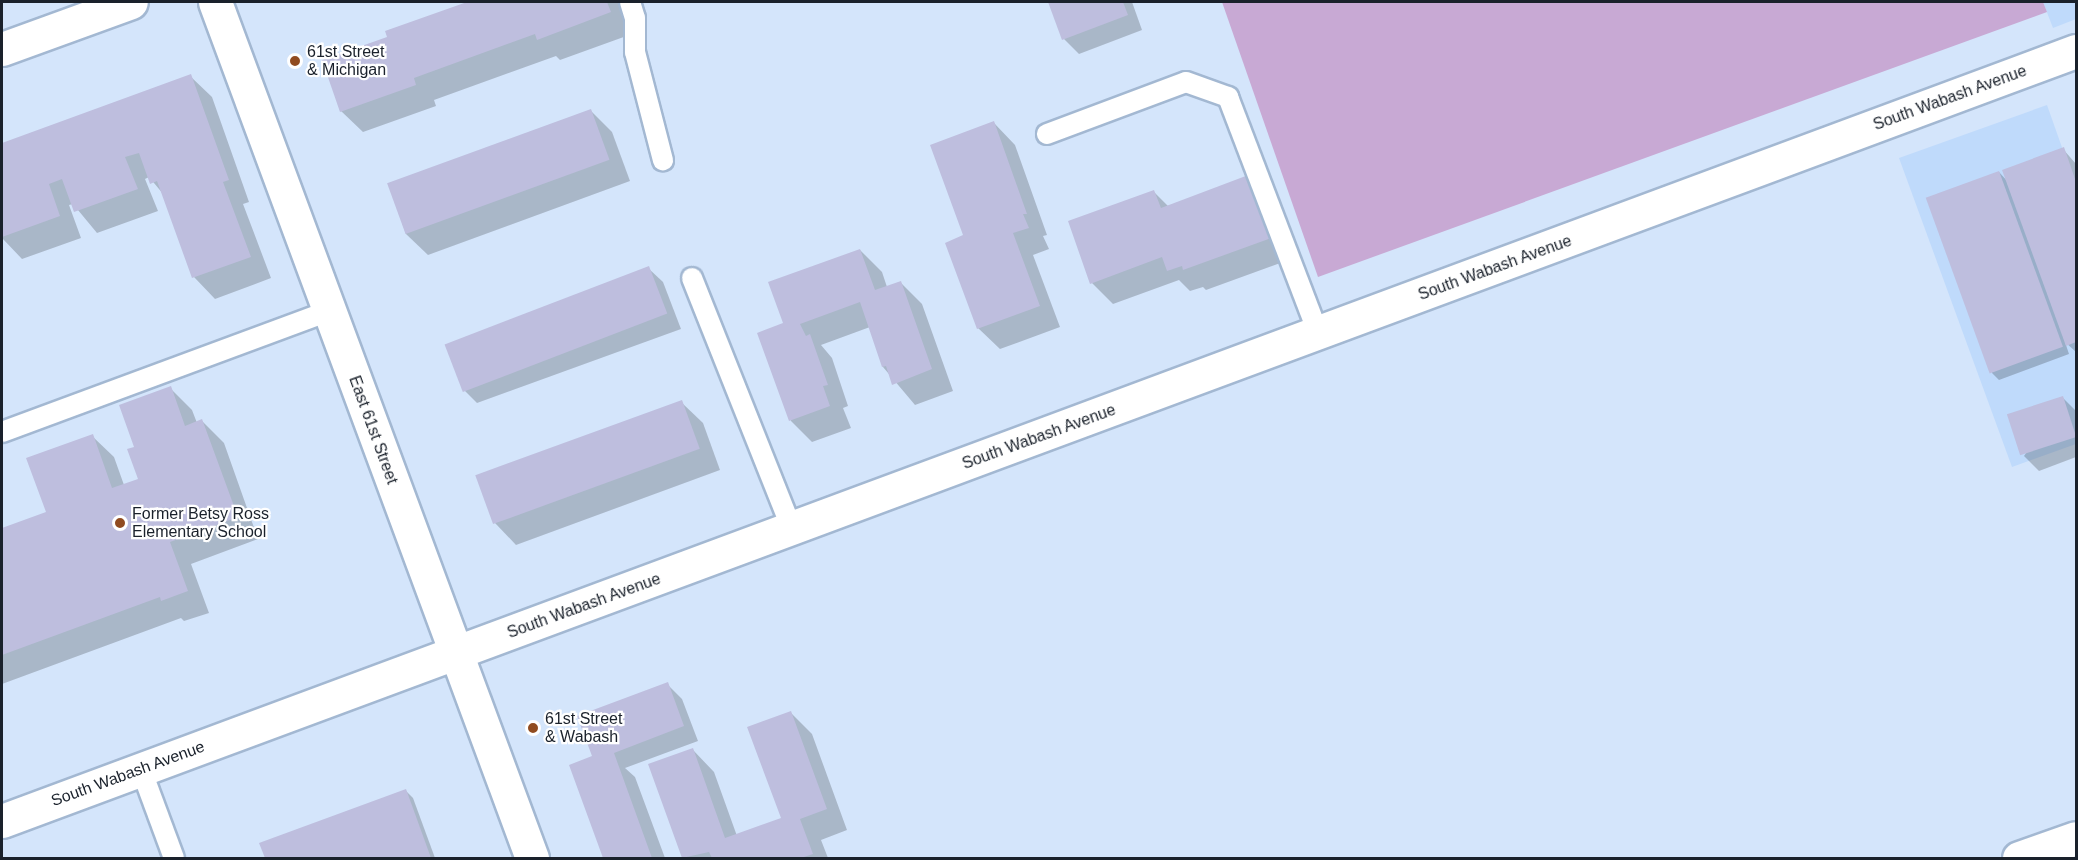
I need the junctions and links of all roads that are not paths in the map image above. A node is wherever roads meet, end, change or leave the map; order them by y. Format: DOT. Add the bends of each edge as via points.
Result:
graph roads {
  1 [pos="131,2"];
  2 [pos="215,2"];
  3 [pos="630,2"];
  4 [pos="2,49"];
  5 [pos="2076,51"];
  6 [pos="1047,134"];
  7 [pos="663,160"];
  8 [pos="692,279"];
  9 [pos="329,311"];
  10 [pos="1318,333"];
  11 [pos="2,432"];
  12 [pos="792,529"];
  13 [pos="456,654"];
  14 [pos="141,769"];
  15 [pos="2,821"];
  16 [pos="2076,838"];
  17 [pos="174,858"];
  18 [pos="532,858"];
  19 [pos="2019,858"];
  1 -- 4 [label="street"];
  2 -- 9 [label="street, East 61st Street"];
  3 -- 7 [label="lane" via="635,18 634,52"];
  5 -- 10 [label="street, South Wabash Avenue"];
  6 -- 10 [label="lane" via="1186,82 1228,97"];
  8 -- 12 [label="lane"];
  9 -- 11 [label="lane"];
  9 -- 13 [label="street, East 61st Street"];
  10 -- 12 [label="street, South Wabash Avenue"];
  12 -- 13 [label="street, South Wabash Avenue"];
  13 -- 14 [label="street, South Wabash Avenue"];
  13 -- 18 [label="street, East 61st Street"];
  14 -- 15 [label="street, South Wabash Avenue"];
  14 -- 17 [label="lane"];
  16 -- 19 [label="street"];
}
